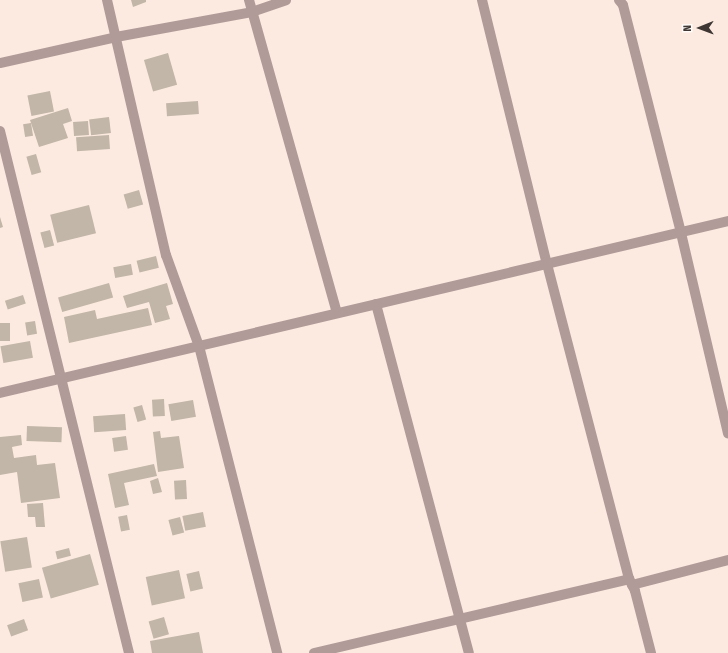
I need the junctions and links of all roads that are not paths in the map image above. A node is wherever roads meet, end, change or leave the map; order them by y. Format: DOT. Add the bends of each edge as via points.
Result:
graph roads {
  1 [pos="107,0"];
  2 [pos="249,0"];
  3 [pos="286,0"];
  4 [pos="482,0"];
  5 [pos="619,0"];
  6 [pos="252,12"];
  7 [pos="116,37"];
  8 [pos="0,63"];
  9 [pos="0,131"];
  10 [pos="728,221"];
  11 [pos="681,232"];
  12 [pos="547,264"];
  13 [pos="376,304"];
  14 [pos="337,313"];
  15 [pos="198,346"];
  16 [pos="61,378"];
  17 [pos="0,393"];
  18 [pos="728,434"];
  19 [pos="728,560"];
  20 [pos="630,582"];
  21 [pos="460,619"];
  22 [pos="129,653"];
  23 [pos="277,653"];
  24 [pos="314,653"];
  25 [pos="469,653"];
  26 [pos="651,653"];
  1 -- 7 [label="street"];
  2 -- 6 [label="street"];
  3 -- 6 [label="street"];
  4 -- 12 [label="street"];
  5 -- 11 [label="street" via="623,5"];
  6 -- 7 [label="street"];
  6 -- 14 [label="street"];
  7 -- 8 [label="street"];
  7 -- 15 [label="street" via="166,255"];
  9 -- 16 [label="street"];
  10 -- 11 [label="street"];
  11 -- 12 [label="street"];
  11 -- 18 [label="street"];
  12 -- 13 [label="street"];
  12 -- 20 [label="street"];
  13 -- 14 [label="street"];
  13 -- 21 [label="street"];
  14 -- 15 [label="street"];
  15 -- 16 [label="street"];
  15 -- 23 [label="street"];
  16 -- 17 [label="street"];
  16 -- 22 [label="street"];
  19 -- 20 [label="street"];
  20 -- 21 [label="street"];
  20 -- 26 [label="street"];
  21 -- 24 [label="street"];
  21 -- 25 [label="street"];
}
